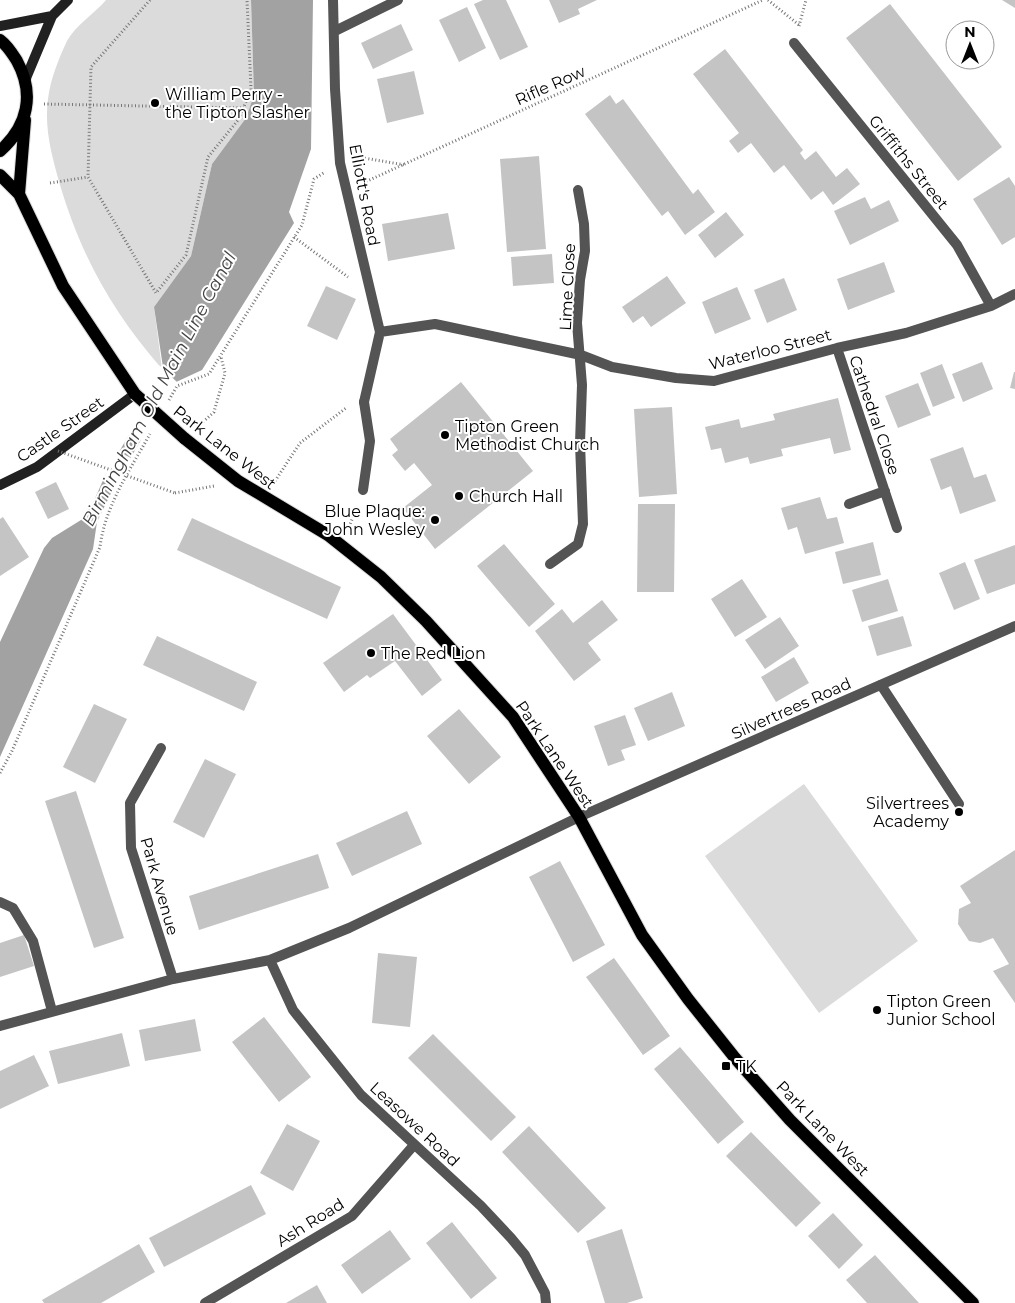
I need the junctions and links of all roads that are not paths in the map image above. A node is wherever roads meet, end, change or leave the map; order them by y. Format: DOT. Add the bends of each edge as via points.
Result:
graph roads {
  1 [pos="68,0"];
  2 [pos="333,0"];
  3 [pos="398,0"];
  4 [pos="52,16"];
  5 [pos="0,26"];
  6 [pos="334,31"];
  7 [pos="0,40"];
  8 [pos="794,43"];
  9 [pos="26,78"];
  10 [pos="25,113"];
  11 [pos="0,151"];
  12 [pos="0,175"];
  13 [pos="578,190"];
  14 [pos="19,194"];
  15 [pos="1015,294"];
  16 [pos="991,306"];
  17 [pos="380,332"];
  18 [pos="837,348"];
  19 [pos="581,355"];
  20 [pos="135,394"];
  21 [pos="0,484"];
  22 [pos="363,490"];
  23 [pos="885,490"];
  24 [pos="849,504"];
  25 [pos="897,528"];
  26 [pos="550,564"];
  27 [pos="1015,626"];
  28 [pos="881,685"];
  29 [pos="161,748"];
  30 [pos="959,804"];
  31 [pos="579,817"];
  32 [pos="0,902"];
  33 [pos="270,960"];
  34 [pos="173,979"];
  35 [pos="52,1011"];
  36 [pos="0,1026"];
  37 [pos="414,1145"];
  38 [pos="205,1303"];
  39 [pos="546,1303"];
  40 [pos="973,1303"];
  1 -- 4 [label="street"];
  2 -- 6 [label="street, Elliott's Road"];
  3 -- 6 [label="street"];
  4 -- 5 [label="street"];
  4 -- 9 [label="street"];
  6 -- 17 [label="street, Elliott's Road" via="340,163"];
  7 -- 9 [label="main road" via="10,49"];
  8 -- 16 [label="street, Griffiths Street" via="957,245"];
  9 -- 10 [label="main road, Park Lane West"];
  10 -- 11 [label="main road" via="11,141"];
  10 -- 14 [label="main road, Park Lane West"];
  12 -- 14 [label="main road, Park Lane West"];
  13 -- 19 [label="street, Lime Close" via="585,251 577,323"];
  14 -- 20 [label="main road, Park Lane West" via="63,286"];
  15 -- 16 [label="street, Waterloo Street"];
  16 -- 18 [label="street, Waterloo Street" via="906,333"];
  17 -- 19 [label="street, Waterloo Street" via="435,324"];
  17 -- 22 [label="street" via="364,402 370,441"];
  18 -- 19 [label="street, Waterloo Street" via="714,382 612,367"];
  18 -- 23 [label="street, Cathedral Close"];
  19 -- 26 [label="street, Lime Close" via="583,524 578,544"];
  20 -- 21 [label="street, Castle Street" via="37,466"];
  20 -- 31 [label="main road, Park Lane West, bridge" via="238,481 328,536 381,577 426,621 513,717"];
  23 -- 24 [label="street, Cathedral Close"];
  23 -- 25 [label="street, Cathedral Close"];
  27 -- 28 [label="street, Silvertrees Road"];
  28 -- 30 [label="street"];
  28 -- 31 [label="street, Silvertrees Road"];
  29 -- 34 [label="street, Park Avenue" via="130,803 130,848"];
  31 -- 33 [label="street" via="349,928"];
  31 -- 40 [label="main road, Park Lane West" via="642,935 735,1058 790,1120"];
  32 -- 35 [label="street" via="14,908 33,941"];
  33 -- 34 [label="street"];
  33 -- 37 [label="street, Leasowe Road" via="293,1010 361,1095"];
  34 -- 35 [label="street"];
  35 -- 36 [label="street"];
  37 -- 38 [label="street, Ash Road" via="352,1216"];
  37 -- 39 [label="street, Leasowe Road" via="512,1238 525,1255 545,1294"];
}
